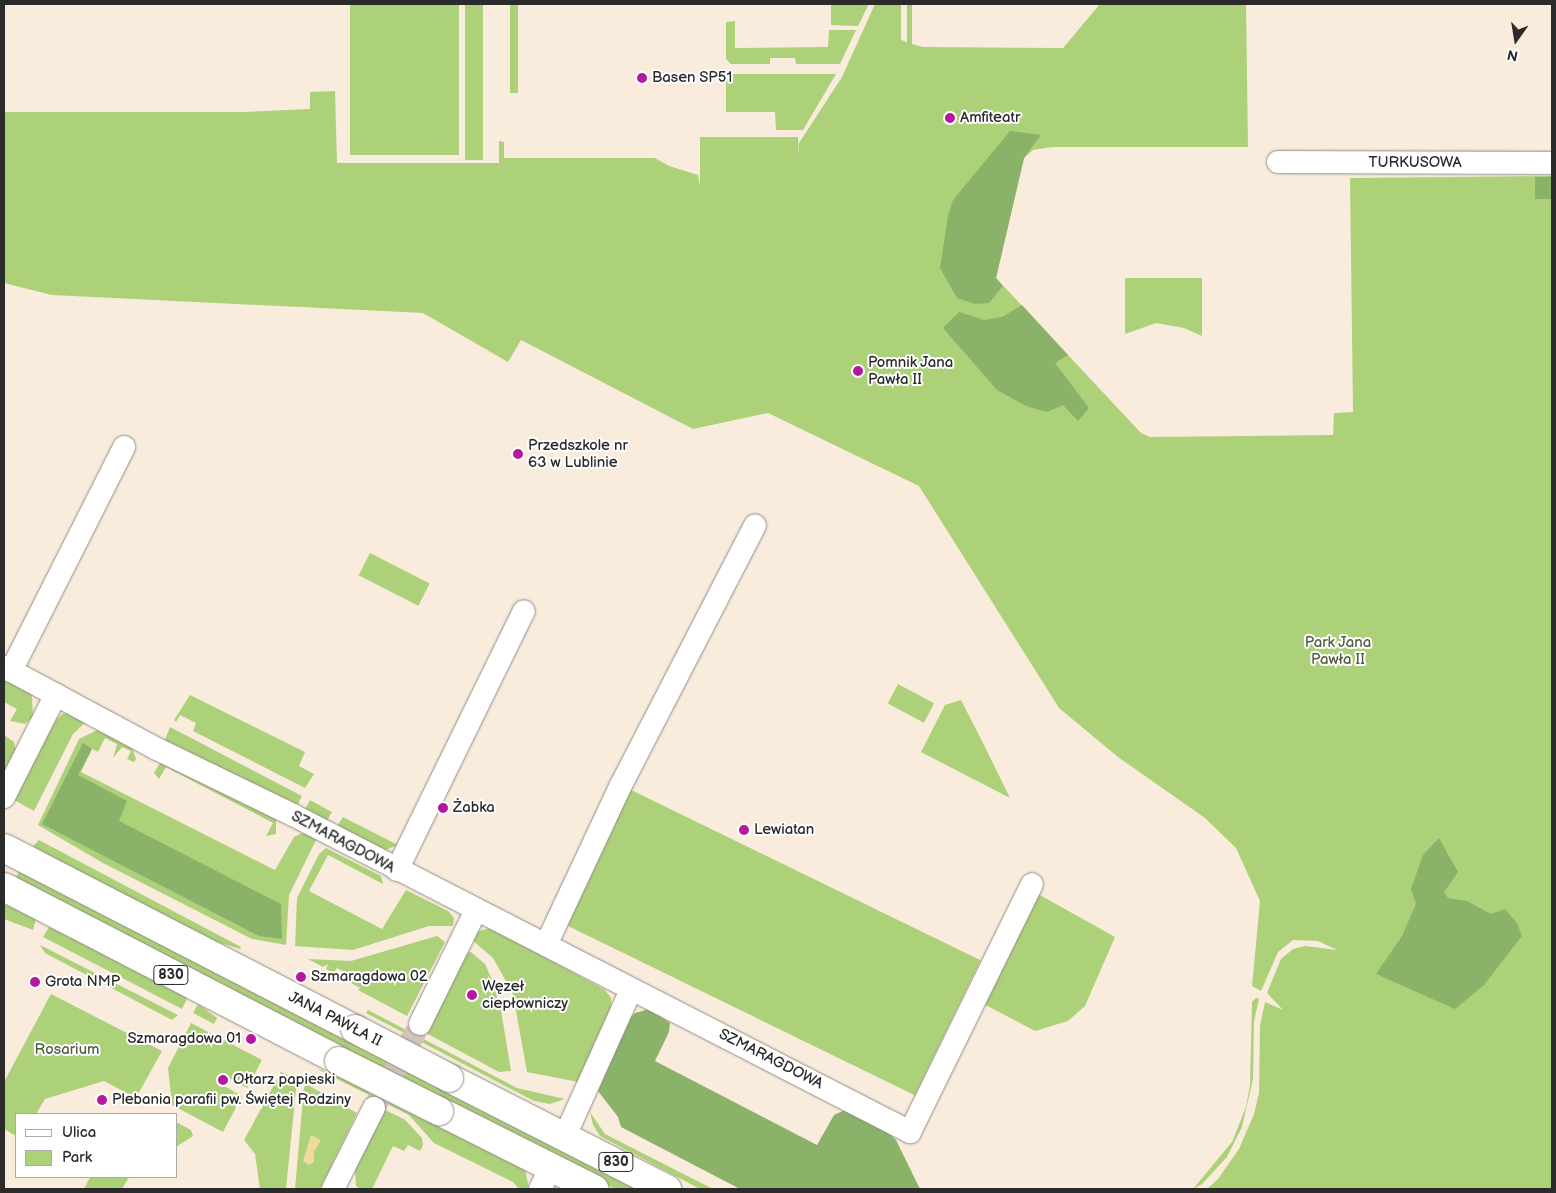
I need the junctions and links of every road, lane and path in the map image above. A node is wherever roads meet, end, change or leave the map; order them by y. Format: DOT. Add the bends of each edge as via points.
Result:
graph roads {
  1 [pos="1278,162"];
  2 [pos="1552,163"];
  3 [pos="124,447"];
  4 [pos="755,526"];
  5 [pos="524,611"];
  6 [pos="7,669"];
  7 [pos="56,694"];
  8 [pos="4,797"];
  9 [pos="4,848"];
  10 [pos="397,870"];
  11 [pos="1032,884"];
  12 [pos="4,888"];
  13 [pos="476,910"];
  14 [pos="546,946"];
  15 [pos="631,990"];
  16 [pos="420,1024"];
  17 [pos="374,1108"];
  18 [pos="565,1136"];
  19 [pos="545,1178"];
  20 [pos="333,1189"];
  21 [pos="594,1189"];
  22 [pos="667,1189"];
  1 -- 2 [label="street, TURKUSOWA"];
  3 -- 6 [label="street"];
  4 -- 14 [label="street" via="621,785"];
  5 -- 10 [label="street"];
  6 -- 7 [label="street, SZMARAGDOWA"];
  7 -- 8 [label="street"];
  7 -- 10 [label="street, SZMARAGDOWA" via="157,749"];
  9 -- 18 [label="main road, JANA PAWŁA II / 830, bridge"];
  10 -- 13 [label="street, SZMARAGDOWA"];
  11 -- 15 [label="street, SZMARAGDOWA" via="910,1132"];
  12 -- 19 [label="main road, 830, bridge" via="439,1111"];
  13 -- 14 [label="street, SZMARAGDOWA"];
  13 -- 16 [label="street"];
  14 -- 15 [label="street, SZMARAGDOWA"];
  15 -- 18 [label="street"];
  17 -- 20 [label="street"];
  18 -- 22 [label="main road, JANA PAWŁA II / 830"];
  19 -- 21 [label="main road, 830"];
}
